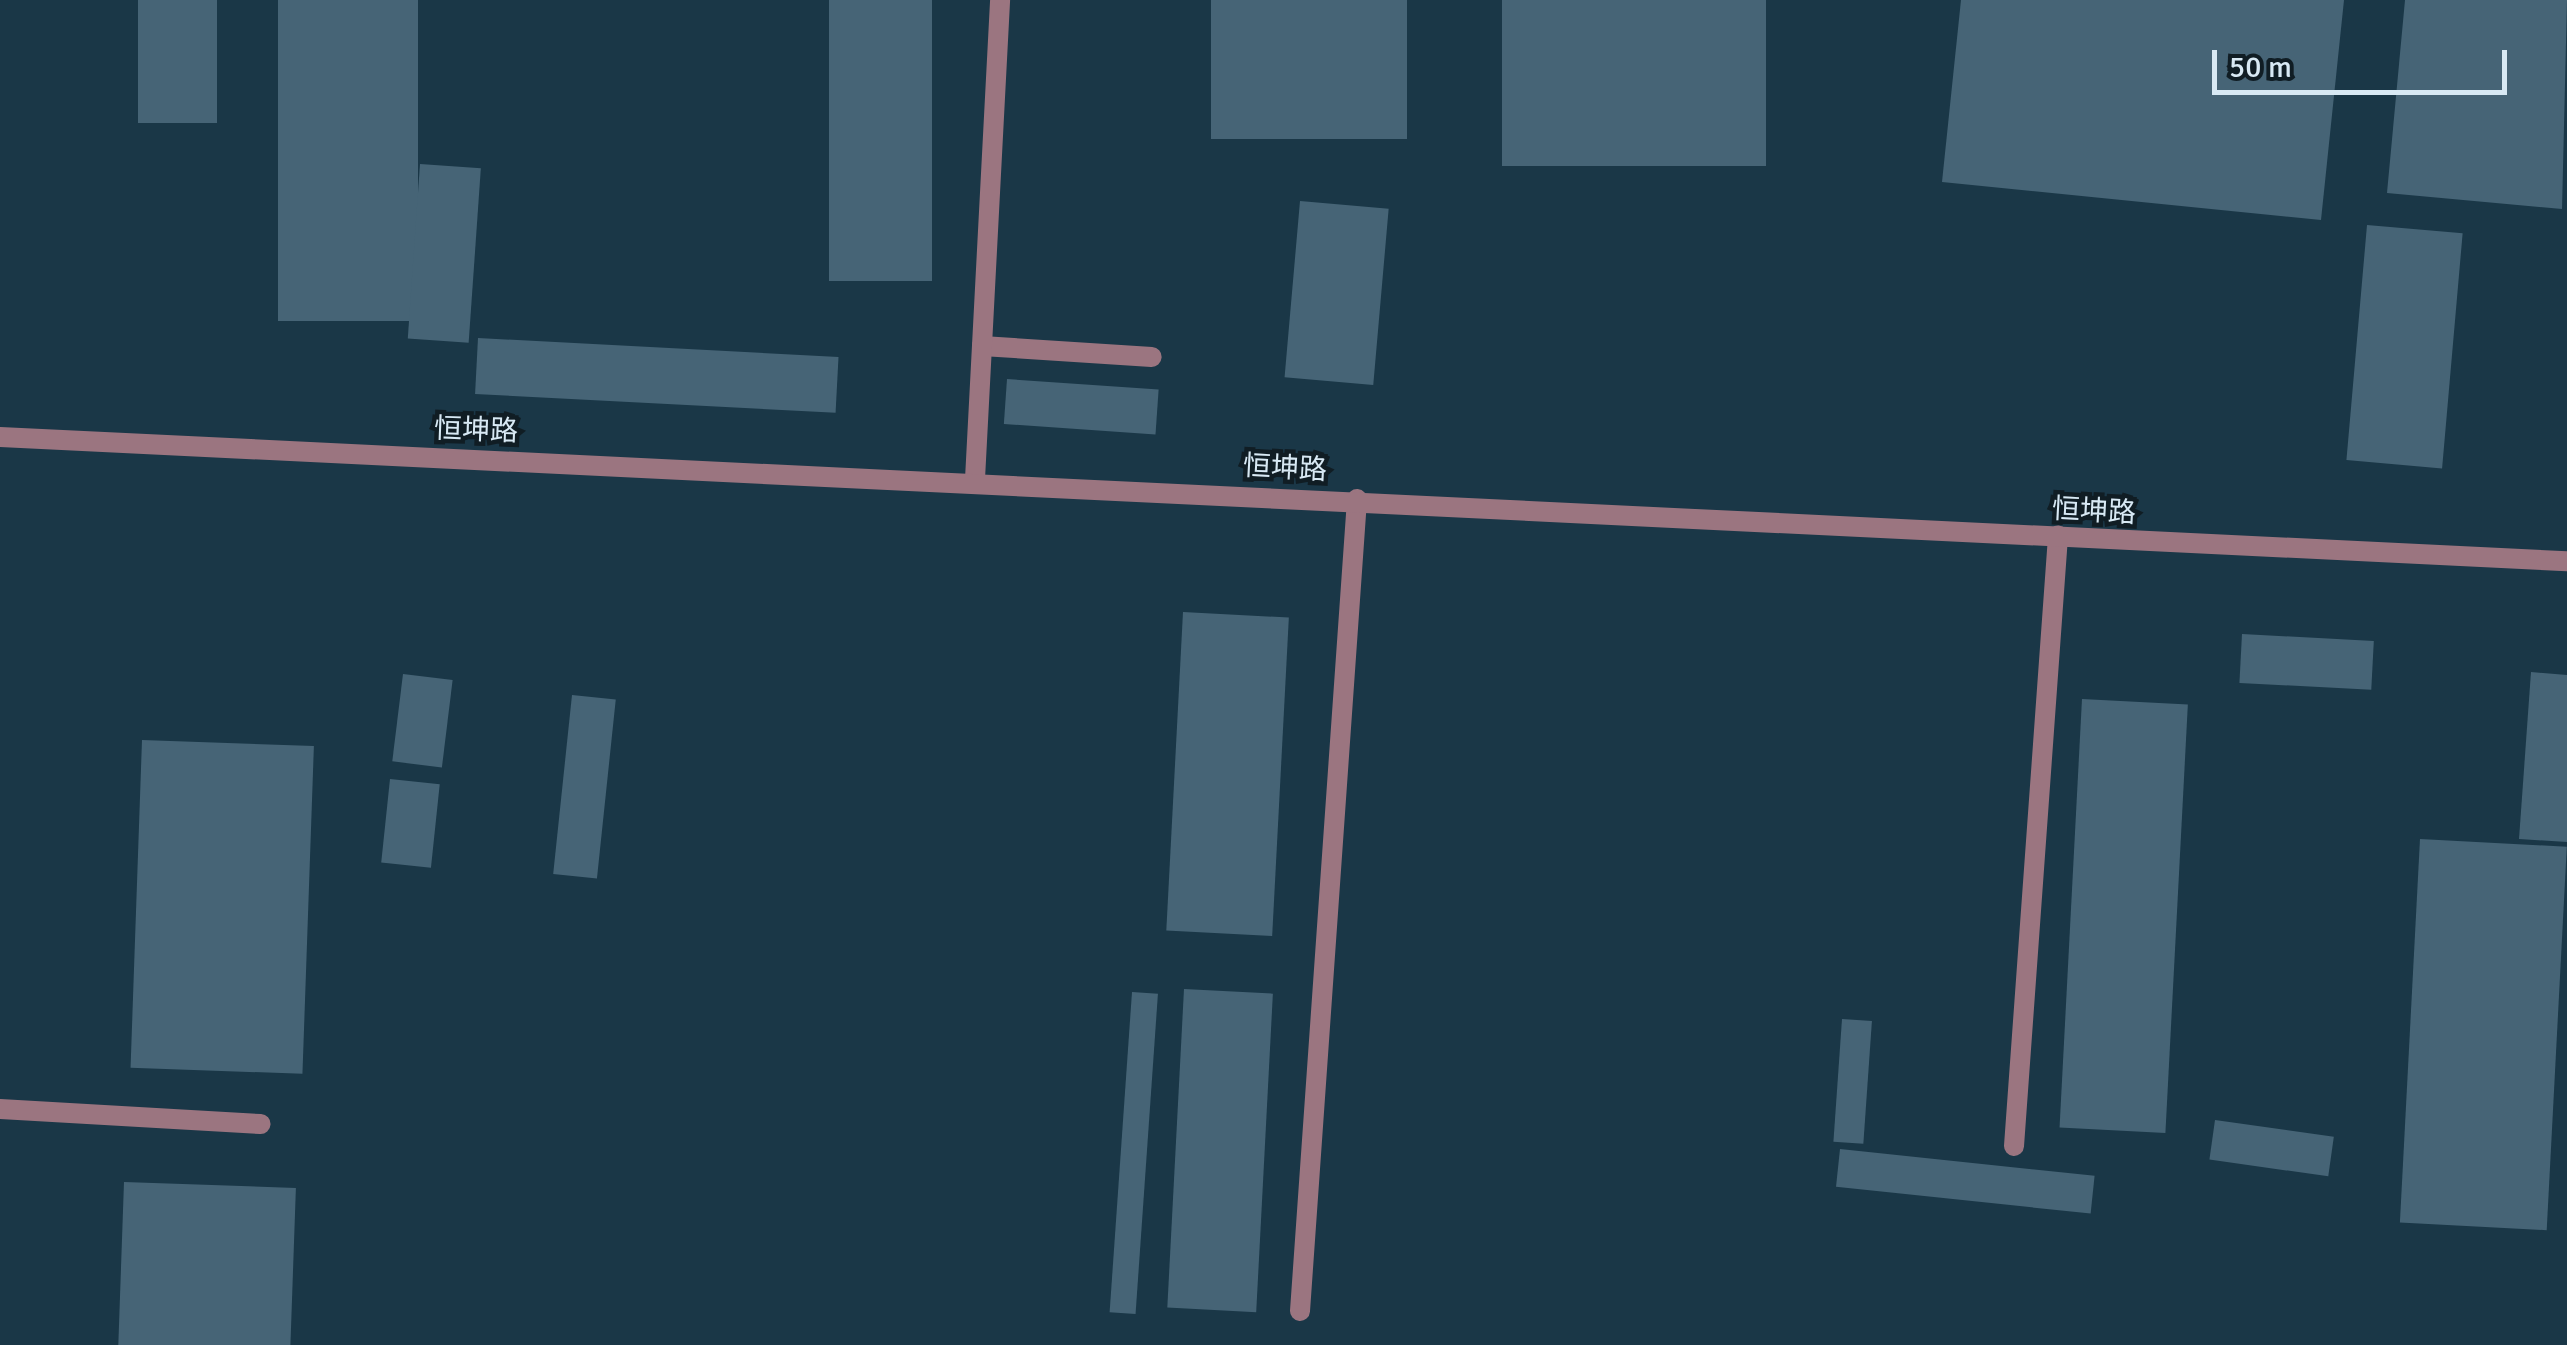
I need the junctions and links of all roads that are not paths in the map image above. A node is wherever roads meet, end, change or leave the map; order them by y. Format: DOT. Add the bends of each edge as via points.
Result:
graph roads {
  1 [pos="1000,0"];
  2 [pos="982,346"];
  3 [pos="1152,357"];
  4 [pos="0,436"];
  5 [pos="975,479"];
  6 [pos="1357,499"];
  7 [pos="2058,536"];
  8 [pos="2567,561"];
  9 [pos="0,1109"];
  10 [pos="262,1124"];
  11 [pos="2014,1146"];
  12 [pos="1300,1311"];
  1 -- 2 [label="street"];
  2 -- 3 [label="street"];
  2 -- 5 [label="street"];
  4 -- 5 [label="street, 恒坤路"];
  5 -- 6 [label="street, 恒坤路"];
  6 -- 7 [label="street, 恒坤路"];
  6 -- 12 [label="street"];
  7 -- 8 [label="street, 恒坤路"];
  7 -- 11 [label="street"];
  9 -- 10 [label="street"];
}
